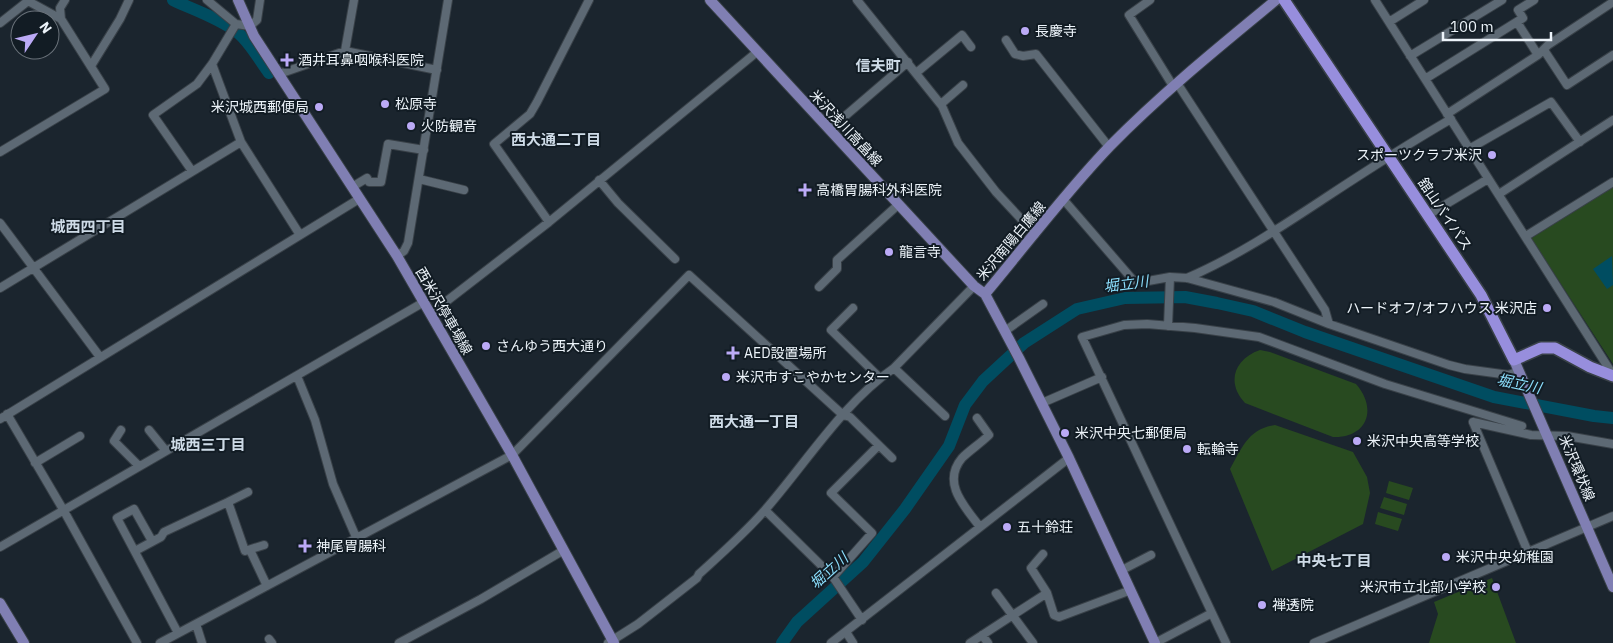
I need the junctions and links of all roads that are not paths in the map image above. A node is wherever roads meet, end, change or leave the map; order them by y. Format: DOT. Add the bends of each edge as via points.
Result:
graph roads {
  1 [pos="26,0"];
  2 [pos="65,0"];
  3 [pos="129,0"];
  4 [pos="207,0"];
  5 [pos="238,0"];
  6 [pos="260,0"];
  7 [pos="354,0"];
  8 [pos="448,0"];
  9 [pos="589,0"];
  10 [pos="710,0"];
  11 [pos="857,0"];
  12 [pos="1150,0"];
  13 [pos="1276,0"];
  14 [pos="1284,0"];
  15 [pos="1375,0"];
  16 [pos="1424,0"];
  17 [pos="1502,0"];
  18 [pos="1534,0"];
  19 [pos="1613,2"];
  20 [pos="61,19"];
  21 [pos="1389,22"];
  22 [pos="1517,22"];
  23 [pos="0,23"];
  24 [pos="236,24"];
  25 [pos="250,26"];
  26 [pos="1006,40"];
  27 [pos="971,48"];
  28 [pos="345,51"];
  29 [pos="757,52"];
  30 [pos="1541,52"];
  31 [pos="1613,55"];
  32 [pos="1410,56"];
  33 [pos="908,62"];
  34 [pos="212,64"];
  35 [pos="91,66"];
  36 [pos="437,70"];
  37 [pos="916,73"];
  38 [pos="279,74"];
  39 [pos="1426,79"];
  40 [pos="963,85"];
  41 [pos="1175,85"];
  42 [pos="941,104"];
  43 [pos="1449,116"];
  44 [pos="1613,120"];
  45 [pos="830,129"];
  46 [pos="241,142"];
  47 [pos="1580,142"];
  48 [pos="1109,147"];
  49 [pos="1470,149"];
  50 [pos="424,150"];
  51 [pos="0,152"];
  52 [pos="1388,156"];
  53 [pos="192,171"];
  54 [pos="419,179"];
  55 [pos="1488,179"];
  56 [pos="599,180"];
  57 [pos="1613,182"];
  58 [pos="352,187"];
  59 [pos="464,190"];
  60 [pos="1499,194"];
  61 [pos="359,199"];
  62 [pos="1063,199"];
  63 [pos="899,204"];
  64 [pos="1428,215"];
  65 [pos="549,222"];
  66 [pos="0,223"];
  67 [pos="1273,232"];
  68 [pos="1035,234"];
  69 [pos="300,235"];
  70 [pos="1526,236"];
  71 [pos="397,256"];
  72 [pos="675,259"];
  73 [pos="33,267"];
  74 [pos="1187,278"];
  75 [pos="1170,279"];
  76 [pos="819,286"];
  77 [pos="974,286"];
  78 [pos="0,288"];
  79 [pos="985,294"];
  80 [pos="424,302"];
  81 [pos="1043,304"];
  82 [pos="853,308"];
  83 [pos="430,314"];
  84 [pos="1329,324"];
  85 [pos="1168,326"];
  86 [pos="1006,334"];
  87 [pos="100,357"];
  88 [pos="1514,360"];
  89 [pos="894,368"];
  90 [pos="1519,371"];
  91 [pos="297,376"];
  92 [pos="1102,376"];
  93 [pos="1613,376"];
  94 [pos="880,378"];
  95 [pos="1042,403"];
  96 [pos="843,415"];
  97 [pos="945,416"];
  98 [pos="3,417"];
  99 [pos="977,418"];
  100 [pos="1522,426"];
  101 [pos="121,430"];
  102 [pos="148,430"];
  103 [pos="1547,434"];
  104 [pos="80,436"];
  105 [pos="1613,444"];
  106 [pos="878,446"];
  107 [pos="166,451"];
  108 [pos="512,455"];
  109 [pos="892,458"];
  110 [pos="1069,458"];
  111 [pos="36,463"];
  112 [pos="139,466"];
  113 [pos="248,492"];
  114 [pos="228,502"];
  115 [pos="765,510"];
  116 [pos="64,511"];
  117 [pos="1613,516"];
  118 [pos="980,527"];
  119 [pos="1587,527"];
  120 [pos="356,537"];
  121 [pos="152,541"];
  122 [pos="264,545"];
  123 [pos="0,547"];
  124 [pos="250,550"];
  125 [pos="564,550"];
  126 [pos="135,551"];
  127 [pos="1528,552"];
  128 [pos="1043,554"];
  129 [pos="1151,555"];
  130 [pos="1122,570"];
  131 [pos="832,577"];
  132 [pos="267,586"];
  133 [pos="1613,587"];
  134 [pos="1131,590"];
  135 [pos="996,593"];
  136 [pos="1047,594"];
  137 [pos="0,603"];
  138 [pos="1212,613"];
  139 [pos="1012,614"];
  140 [pos="862,620"];
  141 [pos="196,624"];
  142 [pos="846,632"];
  143 [pos="178,633"];
  144 [pos="982,635"];
  145 [pos="612,642"];
  146 [pos="24,643"];
  147 [pos="137,643"];
  148 [pos="160,643"];
  149 [pos="202,643"];
  150 [pos="399,643"];
  151 [pos="831,643"];
  152 [pos="854,643"];
  153 [pos="970,643"];
  154 [pos="988,643"];
  155 [pos="1033,643"];
  156 [pos="1155,643"];
  157 [pos="1226,643"];
  158 [pos="1314,643"];
  1 -- 20 [label="street"];
  1 -- 23 [label="street"];
  2 -- 20 [label="street" via="60,8"];
  3 -- 35 [label="street"];
  4 -- 24 [label="street"];
  5 -- 25 [label="main road, 西米沢停車場線"];
  6 -- 25 [label="street" via="257,20"];
  7 -- 28 [label="street"];
  8 -- 36 [label="street"];
  9 -- 65 [label="street" via="538,102 530,114 494,144"];
  10 -- 29 [label="main road, 米沢浅川高畠線"];
  11 -- 33 [label="street"];
  12 -- 41 [label="street" via="1130,14"];
  13 -- 41 [label="main road, 米沢南陽白鷹線"];
  14 -- 52 [label="highway, 舘山バイパス"];
  15 -- 21 [label="street"];
  16 -- 21 [label="street"];
  17 -- 32 [label="street"];
  18 -- 22 [label="street" via="1518,10 1523,18"];
  19 -- 30 [label="street"];
  20 -- 35 [label="street"];
  21 -- 32 [label="street"];
  22 -- 30 [label="street"];
  22 -- 39 [label="street"];
  24 -- 25 [label="street"];
  24 -- 34 [label="street"];
  25 -- 38 [label="main road, 西米沢停車場線"];
  26 -- 48 [label="street" via="1016,54 1036,54"];
  27 -- 37 [label="street" via="962,35"];
  28 -- 36 [label="street"];
  28 -- 38 [label="street"];
  29 -- 45 [label="main road, 米沢浅川高畠線"];
  29 -- 56 [label="street"];
  30 -- 31 [label="street" via="1567,85"];
  30 -- 43 [label="street"];
  32 -- 39 [label="street"];
  33 -- 37 [label="street"];
  33 -- 45 [label="street"];
  34 -- 46 [label="street"];
  34 -- 53 [label="street" via="197,84 153,115"];
  35 -- 51 [label="street" via="105,89"];
  36 -- 50 [label="street"];
  37 -- 42 [label="street"];
  38 -- 58 [label="main road, 西米沢停車場線"];
  39 -- 43 [label="street"];
  40 -- 42 [label="street"];
  41 -- 48 [label="main road, 米沢南陽白鷹線"];
  41 -- 67 [label="street"];
  42 -- 68 [label="street" via="958,143 1006,205"];
  43 -- 49 [label="street"];
  43 -- 52 [label="street"];
  44 -- 47 [label="street"];
  45 -- 63 [label="main road, 米沢浅川高畠線"];
  46 -- 53 [label="street"];
  46 -- 69 [label="street"];
  47 -- 49 [label="street" via="1551,102"];
  47 -- 60 [label="street"];
  48 -- 62 [label="main road, 米沢南陽白鷹線"];
  49 -- 55 [label="street"];
  50 -- 54 [label="street"];
  50 -- 58 [label="street" via="388,144 381,182 369,182 366,178"];
  52 -- 64 [label="highway, 舘山バイパス"];
  52 -- 67 [label="street"];
  53 -- 73 [label="street"];
  54 -- 59 [label="street"];
  54 -- 71 [label="street" via="408,243"];
  55 -- 60 [label="street"];
  55 -- 64 [label="street"];
  56 -- 65 [label="street"];
  56 -- 72 [label="street" via="618,204"];
  57 -- 70 [label="street"];
  58 -- 61 [label="main road, 西米沢停車場線"];
  60 -- 70 [label="street"];
  61 -- 69 [label="street"];
  61 -- 71 [label="main road, 西米沢停車場線"];
  62 -- 68 [label="main road, 米沢南陽白鷹線"];
  62 -- 75 [label="street" via="1133,280"];
  63 -- 76 [label="street" via="837,260 837,269"];
  63 -- 77 [label="main road, 米沢浅川高畠線"];
  64 -- 88 [label="highway, 舘山バイパス" via="1481,295"];
  65 -- 83 [label="street"];
  66 -- 73 [label="street"];
  67 -- 74 [label="street" via="1212,268"];
  67 -- 84 [label="street" via="1325,310"];
  68 -- 79 [label="main road, 米沢南陽白鷹線"];
  69 -- 87 [label="street"];
  70 -- 93 [label="street"];
  71 -- 80 [label="main road, 西米沢停車場線"];
  73 -- 78 [label="street"];
  73 -- 87 [label="street"];
  74 -- 75 [label="street"];
  74 -- 84 [label="street" via="1274,302"];
  75 -- 85 [label="street"];
  77 -- 79 [label="main road, 米沢浅川高畠線"];
  77 -- 89 [label="street"];
  79 -- 86 [label="main road, 米沢南陽白鷹線"];
  80 -- 83 [label="main road, 西米沢停車場線"];
  80 -- 91 [label="street"];
  81 -- 86 [label="street"];
  82 -- 94 [label="street" via="831,330"];
  83 -- 108 [label="main road, 西米沢停車場線"];
  84 -- 90 [label="street" via="1465,369 1509,375"];
  85 -- 92 [label="street" via="1124,325 1082,337"];
  85 -- 100 [label="street" via="1259,337 1385,384"];
  86 -- 95 [label="main road, 米沢南陽白鷹線"];
  87 -- 98 [label="street"];
  88 -- 90 [label="main road, 米沢環状線"];
  88 -- 93 [label="highway" via="1541,348 1555,348"];
  89 -- 94 [label="street"];
  89 -- 97 [label="street"];
  90 -- 103 [label="main road, 米沢環状線"];
  91 -- 107 [label="street"];
  91 -- 120 [label="street" via="316,420 333,484"];
  92 -- 95 [label="street"];
  92 -- 138 [label="street"];
  94 -- 96 [label="street"];
  95 -- 110 [label="main road, 米沢南陽白鷹線"];
  96 -- 106 [label="street" via="850,417"];
  96 -- 108 [label="street" via="689,276"];
  96 -- 115 [label="street"];
  98 -- 111 [label="street"];
  99 -- 118 [label="street" via="990,435 961,459 953,477 958,497"];
  101 -- 112 [label="street" via="114,441"];
  102 -- 107 [label="street"];
  103 -- 105 [label="street"];
  103 -- 119 [label="main road, 米沢環状線"];
  103 -- 127 [label="street" via="1532,435 1473,422"];
  104 -- 111 [label="street"];
  106 -- 109 [label="street"];
  106 -- 131 [label="street" via="830,494 872,532"];
  107 -- 112 [label="street"];
  108 -- 120 [label="street"];
  108 -- 125 [label="main road, 西米沢停車場線"];
  110 -- 118 [label="street"];
  110 -- 130 [label="main road, 米沢南陽白鷹線"];
  111 -- 116 [label="street"];
  112 -- 116 [label="street"];
  113 -- 114 [label="street"];
  114 -- 121 [label="street" via="164,532"];
  114 -- 124 [label="street" via="245,551"];
  115 -- 131 [label="street"];
  115 -- 145 [label="street" via="697,578"];
  116 -- 123 [label="street"];
  116 -- 147 [label="street"];
  117 -- 119 [label="street"];
  118 -- 140 [label="street"];
  119 -- 127 [label="street"];
  119 -- 133 [label="main road, 米沢環状線"];
  120 -- 132 [label="street"];
  121 -- 126 [label="street"];
  121 -- 126 [label="street" via="134,510 117,518"];
  122 -- 124 [label="street"];
  124 -- 132 [label="street"];
  125 -- 145 [label="main road, 西米沢停車場線"];
  125 -- 150 [label="street"];
  126 -- 143 [label="street"];
  127 -- 158 [label="street"];
  128 -- 136 [label="street" via="1031,568"];
  129 -- 130 [label="street"];
  130 -- 134 [label="main road, 米沢南陽白鷹線"];
  131 -- 140 [label="street"];
  132 -- 141 [label="street"];
  134 -- 136 [label="street" via="1059,617 1054,615"];
  134 -- 156 [label="main road, 米沢南陽白鷹線"];
  135 -- 139 [label="street"];
  136 -- 139 [label="street"];
  137 -- 146 [label="main road"];
  138 -- 156 [label="street"];
  138 -- 157 [label="street"];
  139 -- 144 [label="street"];
  139 -- 155 [label="street"];
  140 -- 142 [label="street"];
  141 -- 143 [label="street"];
  141 -- 149 [label="street"];
  142 -- 151 [label="street"];
  142 -- 152 [label="street"];
  143 -- 148 [label="street"];
  144 -- 153 [label="street"];
  144 -- 154 [label="street"];
}
